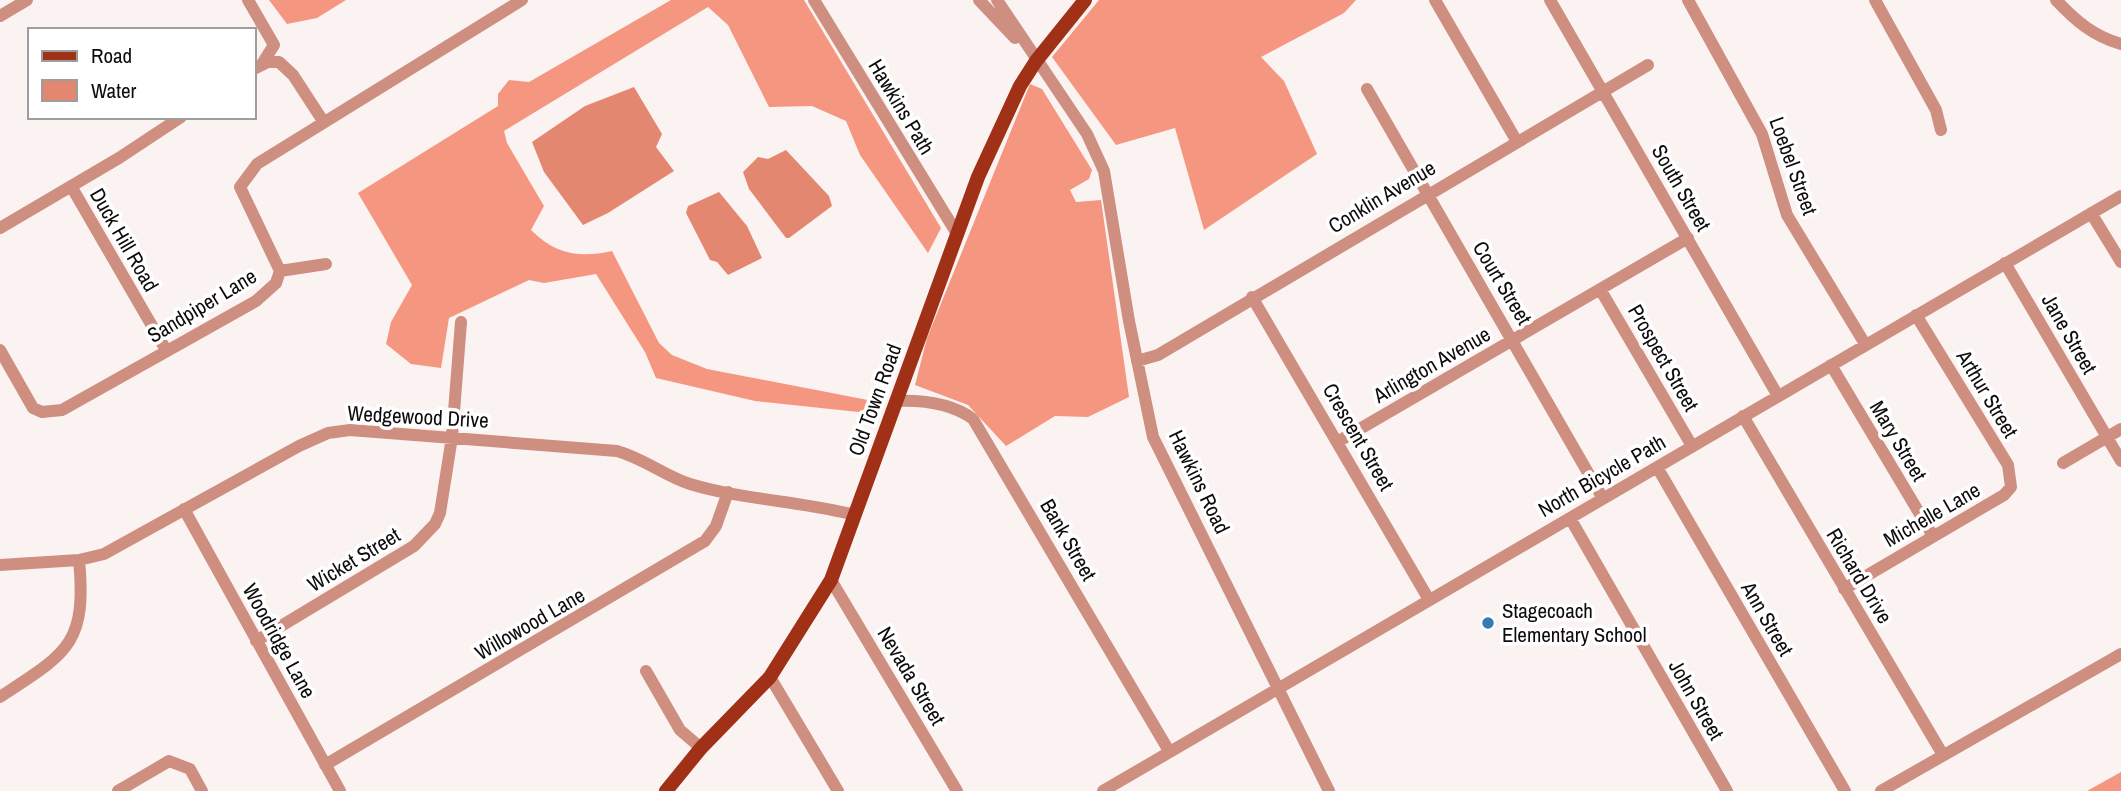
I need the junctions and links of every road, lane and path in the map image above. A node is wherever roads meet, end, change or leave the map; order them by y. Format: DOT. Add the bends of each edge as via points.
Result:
graph roads {
  1 [pos="27,0"];
  2 [pos="248,0"];
  3 [pos="522,0"];
  4 [pos="814,0"];
  5 [pos="979,0"];
  6 [pos="997,0"];
  7 [pos="1085,0"];
  8 [pos="1435,0"];
  9 [pos="1550,0"];
  10 [pos="1688,0"];
  11 [pos="1875,0"];
  12 [pos="2056,0"];
  13 [pos="0,16"];
  14 [pos="2121,44"];
  15 [pos="1036,61"];
  16 [pos="1648,65"];
  17 [pos="258,66"];
  18 [pos="1367,89"];
  19 [pos="1603,90"];
  20 [pos="178,119"];
  21 [pos="323,121"];
  22 [pos="1941,130"];
  23 [pos="1516,140"];
  24 [pos="71,186"];
  25 [pos="1425,194"];
  26 [pos="2121,196"];
  27 [pos="2091,213"];
  28 [pos="0,228"];
  29 [pos="956,232"];
  30 [pos="1688,238"];
  31 [pos="2121,262"];
  32 [pos="327,264"];
  33 [pos="2005,264"];
  34 [pos="280,271"];
  35 [pos="1600,289"];
  36 [pos="1252,297"];
  37 [pos="1916,315"];
  38 [pos="461,322"];
  39 [pos="1514,340"];
  40 [pos="1865,344"];
  41 [pos="0,350"];
  42 [pos="166,350"];
  43 [pos="1137,360"];
  44 [pos="4,364"];
  45 [pos="1831,365"];
  46 [pos="1778,396"];
  47 [pos="897,401"];
  48 [pos="1743,416"];
  49 [pos="2121,429"];
  50 [pos="452,437"];
  51 [pos="2107,437"];
  52 [pos="1339,441"];
  53 [pos="1692,446"];
  54 [pos="2121,461"];
  55 [pos="2063,463"];
  56 [pos="1657,467"];
  57 [pos="728,492"];
  58 [pos="2004,495"];
  59 [pos="1602,498"];
  60 [pos="184,509"];
  61 [pos="855,515"];
  62 [pos="1570,518"];
  63 [pos="1933,536"];
  64 [pos="79,560"];
  65 [pos="0,565"];
  66 [pos="831,580"];
  67 [pos="1844,589"];
  68 [pos="1428,598"];
  69 [pos="256,640"];
  70 [pos="2121,654"];
  71 [pos="646,671"];
  72 [pos="770,677"];
  73 [pos="1277,690"];
  74 [pos="0,697"];
  75 [pos="701,748"];
  76 [pos="1169,751"];
  77 [pos="1943,755"];
  78 [pos="325,765"];
  79 [pos="118,791"];
  80 [pos="202,791"];
  81 [pos="340,791"];
  82 [pos="666,791"];
  83 [pos="838,791"];
  84 [pos="957,791"];
  85 [pos="1103,791"];
  86 [pos="1329,791"];
  87 [pos="1727,791"];
  88 [pos="1845,791"];
  89 [pos="1881,791"];
  1 -- 13 [label="street"];
  2 -- 17 [label="street" via="274,46"];
  3 -- 21 [label="street, Sandpiper Lane"];
  4 -- 29 [label="street, Hawkins Path"];
  5 -- 15 [label="street"];
  6 -- 15 [label="street"];
  7 -- 15 [label="main road, Old Town Road"];
  8 -- 23 [label="street"];
  9 -- 19 [label="street, South Street"];
  10 -- 40 [label="street, Loebel Street" via="1762,134 1787,215"];
  11 -- 22 [label="street" via="1936,110"];
  12 -- 14 [label="street" via="2080,25"];
  15 -- 29 [label="main road, Old Town Road" via="1009,109"];
  15 -- 43 [label="street, Hawkins Road" via="1087,134 1104,171"];
  16 -- 19 [label="street, Conklin Avenue"];
  17 -- 21 [label="street" via="279,62 285,67"];
  18 -- 25 [label="street, Court Street"];
  19 -- 23 [label="street, Conklin Avenue"];
  19 -- 30 [label="street, South Street"];
  20 -- 24 [label="street"];
  21 -- 34 [label="street, Sandpiper Lane" via="257,164 240,187"];
  23 -- 25 [label="street, Conklin Avenue"];
  24 -- 28 [label="street"];
  24 -- 42 [label="street, Duck Hill Road"];
  25 -- 36 [label="street, Conklin Avenue"];
  25 -- 39 [label="street, Court Street"];
  26 -- 27 [label="street, North Bicycle Path"];
  27 -- 31 [label="street"];
  27 -- 33 [label="street, North Bicycle Path"];
  29 -- 47 [label="main road, Old Town Road"];
  30 -- 35 [label="street, Arlington Avenue"];
  30 -- 46 [label="street, South Street"];
  32 -- 34 [label="street"];
  33 -- 37 [label="street, North Bicycle Path"];
  33 -- 51 [label="street, Jane Street"];
  34 -- 42 [label="street, Sandpiper Lane" via="276,283 256,301"];
  35 -- 39 [label="street, Arlington Avenue"];
  35 -- 53 [label="street, Prospect Street"];
  36 -- 43 [label="street, Conklin Avenue" via="1158,355"];
  36 -- 52 [label="street, Crescent Street"];
  37 -- 40 [label="street, North Bicycle Path"];
  37 -- 58 [label="street, Arthur Street" via="2008,465 2011,487"];
  38 -- 50 [label="street, Wicket Street"];
  39 -- 52 [label="street, Arlington Avenue"];
  39 -- 59 [label="street, Court Street"];
  40 -- 45 [label="street, North Bicycle Path"];
  41 -- 44 [label="street, Sandpiper Lane"];
  42 -- 44 [label="street, Sandpiper Lane" via="62,410 50,412 33,408"];
  43 -- 73 [label="street, Hawkins Road" via="1153,438 1244,615"];
  45 -- 46 [label="street, North Bicycle Path"];
  45 -- 63 [label="street, Mary Street"];
  46 -- 48 [label="street, North Bicycle Path"];
  47 -- 61 [label="main road, Old Town Road"];
  47 -- 76 [label="street, Bank Street" via="960,409 978,426"];
  48 -- 53 [label="street, North Bicycle Path"];
  48 -- 67 [label="street, Richard Drive"];
  49 -- 51 [label="street"];
  50 -- 57 [label="street, Wedgewood Drive" via="617,451 690,484"];
  50 -- 60 [label="street, Wedgewood Drive" via="350,430 328,433"];
  50 -- 69 [label="street, Wicket Street" via="440,513 426,535"];
  51 -- 54 [label="street, Jane Street"];
  51 -- 55 [label="street"];
  52 -- 68 [label="street, Crescent Street"];
  53 -- 56 [label="street, North Bicycle Path"];
  56 -- 59 [label="street, North Bicycle Path"];
  56 -- 88 [label="street, Ann Street"];
  57 -- 61 [label="street, Wedgewood Drive"];
  57 -- 78 [label="street, Willowood Lane" via="716,526 705,541"];
  58 -- 63 [label="street, Michelle Lane"];
  59 -- 62 [label="street, North Bicycle Path"];
  60 -- 64 [label="street, Wedgewood Drive" via="104,554"];
  60 -- 69 [label="street, Woodridge Lane"];
  61 -- 66 [label="main road, Old Town Road"];
  62 -- 68 [label="street, North Bicycle Path"];
  62 -- 87 [label="street, John Street"];
  63 -- 67 [label="street, Michelle Lane"];
  64 -- 65 [label="street, Wedgewood Drive"];
  64 -- 74 [label="street" via="80,618 66,647"];
  66 -- 72 [label="main road, Old Town Road"];
  66 -- 84 [label="street, Nevada Street"];
  67 -- 77 [label="street, Richard Drive"];
  68 -- 73 [label="street, North Bicycle Path"];
  69 -- 78 [label="street, Woodridge Lane"];
  70 -- 77 [label="street"];
  71 -- 75 [label="street" via="680,730"];
  72 -- 75 [label="main road, Old Town Road"];
  72 -- 83 [label="street"];
  73 -- 76 [label="street, North Bicycle Path"];
  73 -- 86 [label="street, Hawkins Road"];
  75 -- 82 [label="main road, Old Town Road"];
  76 -- 85 [label="street, North Bicycle Path"];
  77 -- 89 [label="street"];
  78 -- 81 [label="street, Woodridge Lane"];
  79 -- 80 [label="street" via="169,761 186,766"];
}
